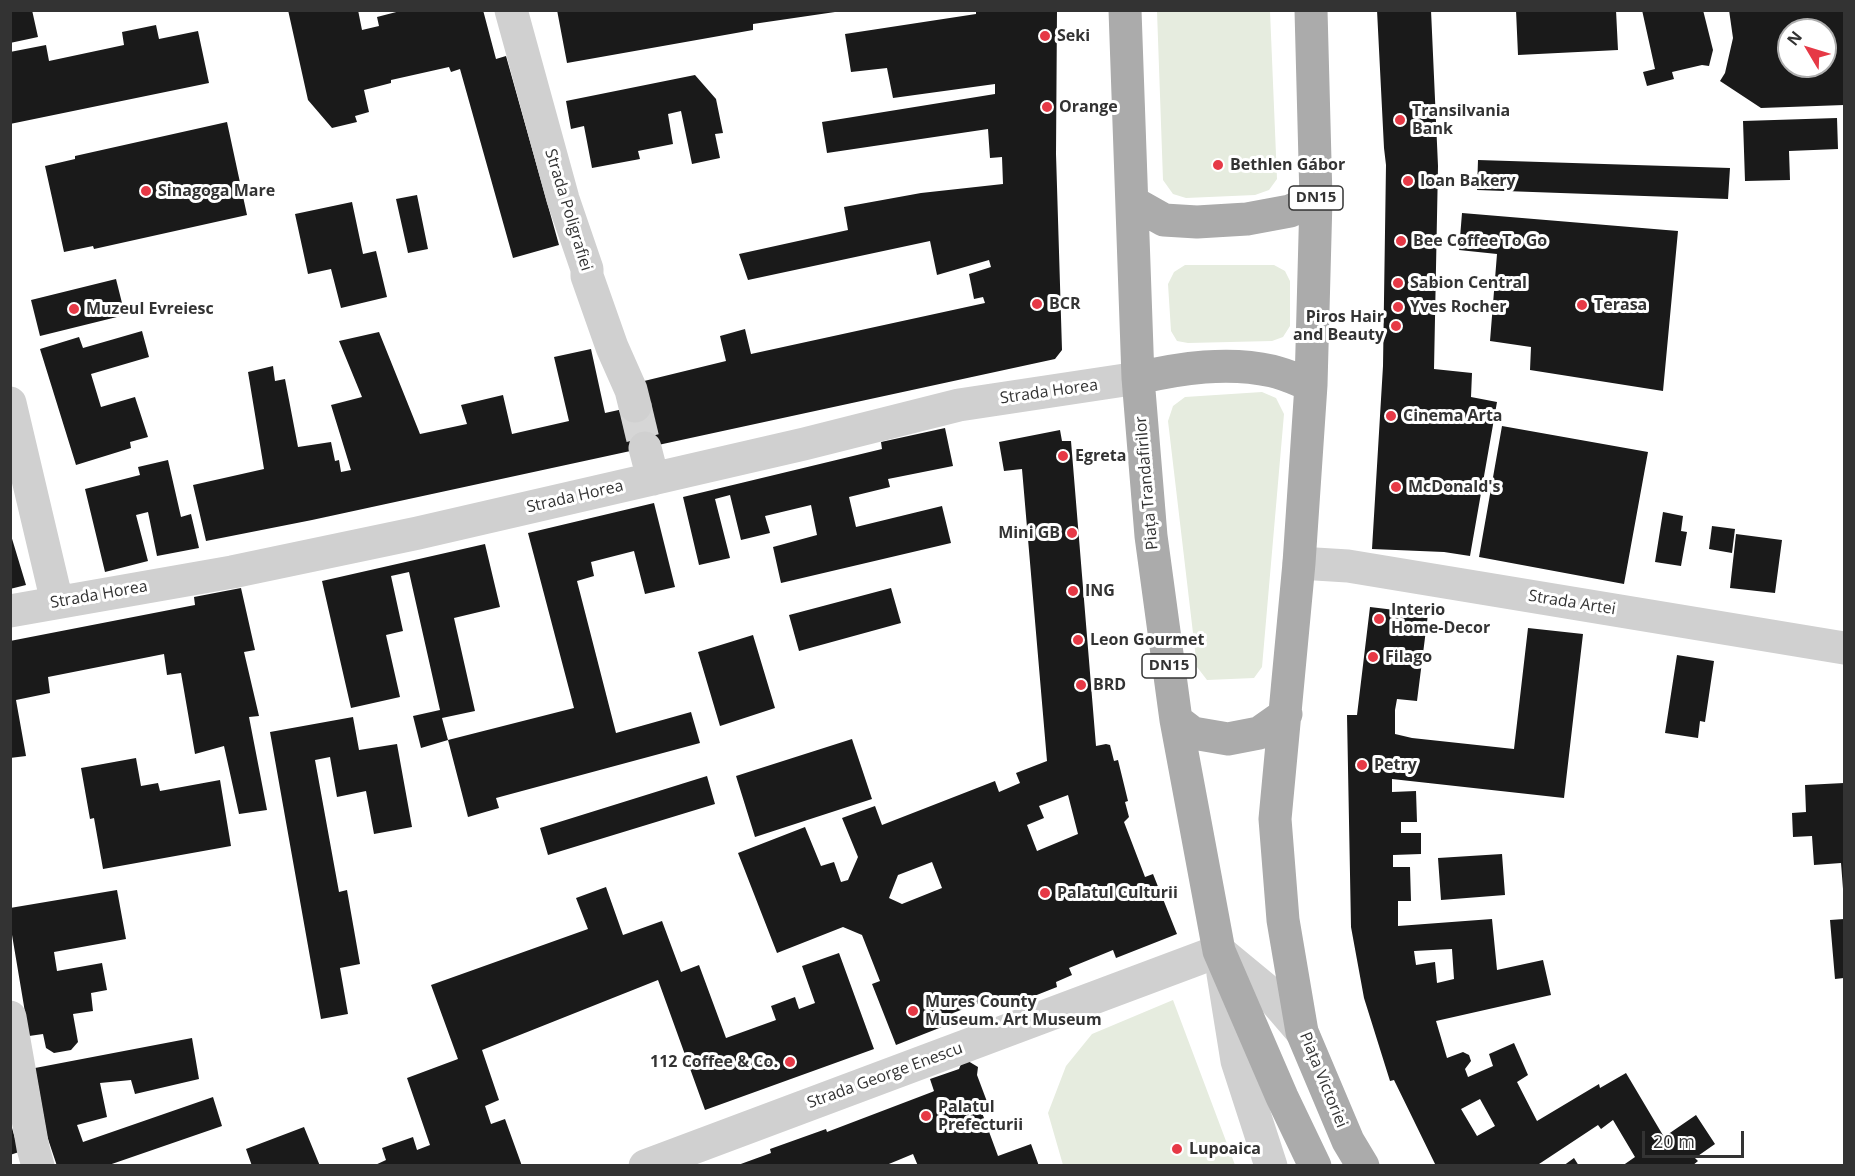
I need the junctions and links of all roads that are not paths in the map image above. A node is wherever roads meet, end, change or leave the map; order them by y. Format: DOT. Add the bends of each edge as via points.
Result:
graph roads {
  1 [pos="511,10"];
  2 [pos="1125,10"];
  3 [pos="1311,10"];
  4 [pos="1316,198"];
  5 [pos="1132,202"];
  6 [pos="1138,378"];
  7 [pos="1311,385"];
  8 [pos="633,398"];
  9 [pos="10,403"];
  10 [pos="645,448"];
  11 [pos="653,479"];
  12 [pos="1299,563"];
  13 [pos="57,602"];
  14 [pos="10,611"];
  15 [pos="1845,648"];
  16 [pos="1286,714"];
  17 [pos="1176,720"];
  18 [pos="1219,951"];
  19 [pos="10,1017"];
  20 [pos="1302,1032"];
  21 [pos="38,1166"];
  22 [pos="645,1166"];
  23 [pos="1271,1166"];
  24 [pos="1315,1166"];
  25 [pos="1363,1166"];
  1 -- 8 [label="street, Strada Poligrafiei" via="587,276"];
  2 -- 5 [label="main road, Piața Trandafirilor / DN15"];
  3 -- 4 [label="main road, DN15"];
  4 -- 5 [label="main road" via="1290,211 1197,222 1164,220"];
  4 -- 7 [label="main road, DN15"];
  5 -- 6 [label="main road, Piața Trandafirilor / DN15"];
  6 -- 7 [label="main road" via="1203,366 1272,371"];
  6 -- 11 [label="street, Strada Horea" via="959,405"];
  6 -- 17 [label="main road, Piața Trandafirilor / DN15" via="1151,536"];
  7 -- 12 [label="main road, DN15"];
  9 -- 13 [label="street"];
  10 -- 11 [label="street"];
  11 -- 13 [label="street, Strada Horea" via="232,572"];
  12 -- 15 [label="street, Strada Artei" via="1348,566"];
  12 -- 16 [label="main road, DN15"];
  13 -- 14 [label="street, Strada Horea"];
  16 -- 17 [label="main road" via="1259,733 1228,738 1192,733"];
  16 -- 20 [label="main road, Piața Victoriei / DN15" via="1275,819 1283,920"];
  17 -- 18 [label="main road, Piața Trandafirilor / DN15"];
  18 -- 20 [label="street" via="1265,989"];
  18 -- 22 [label="street, Strada George Enescu"];
  18 -- 23 [label="street" via="1237,1061"];
  18 -- 24 [label="main road"];
  19 -- 21 [label="street"];
  20 -- 25 [label="main road, Piața Victoriei / DN15" via="1348,1141"];
}
